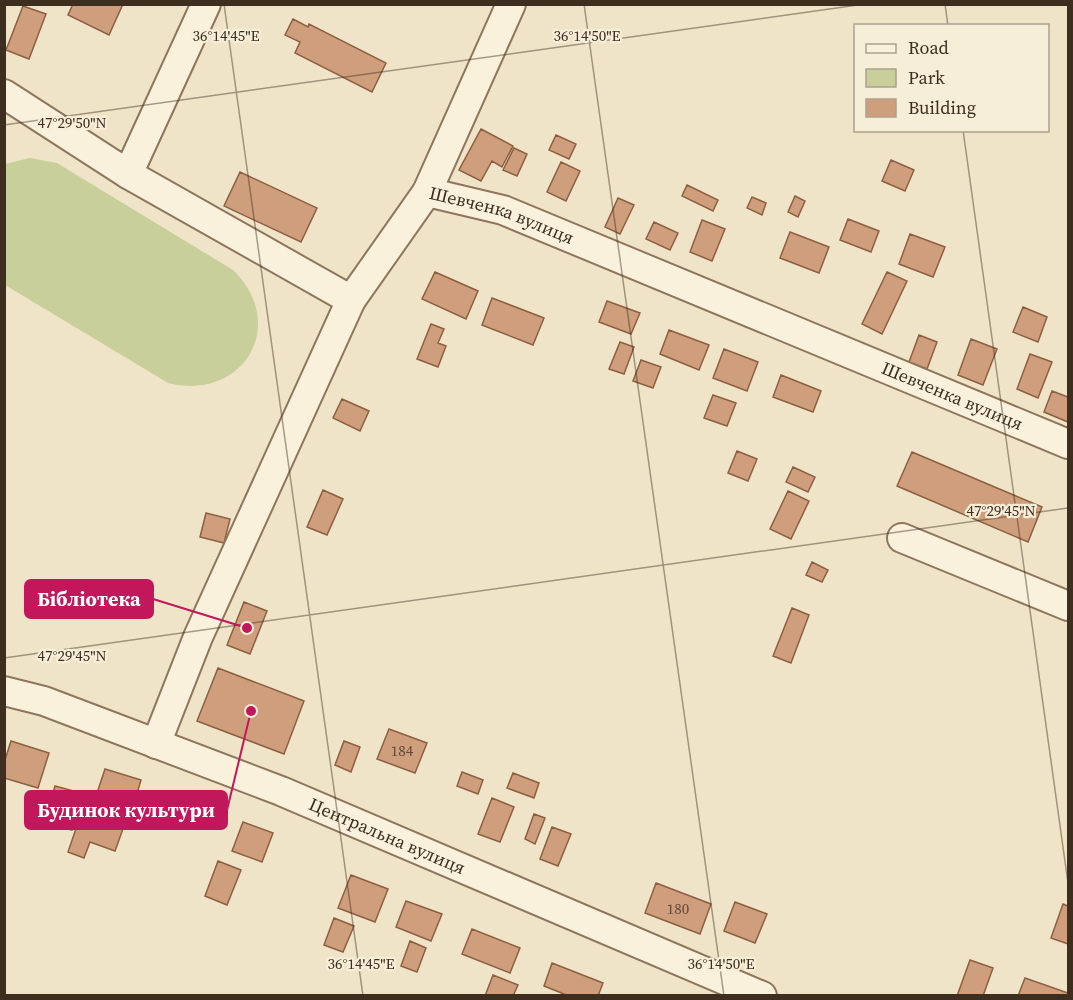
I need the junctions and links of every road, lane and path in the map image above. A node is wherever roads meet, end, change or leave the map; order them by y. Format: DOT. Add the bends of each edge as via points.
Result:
graph roads {
  1 [pos="206,4"];
  2 [pos="511,4"];
  3 [pos="4,94"];
  4 [pos="128,174"];
  5 [pos="427,192"];
  6 [pos="351,300"];
  7 [pos="1068,444"];
  8 [pos="902,538"];
  9 [pos="1068,606"];
  10 [pos="4,691"];
  11 [pos="156,744"];
  12 [pos="762,996"];
  1 -- 4 [label="street"];
  2 -- 5 [label="street"];
  3 -- 4 [label="street"];
  4 -- 6 [label="street"];
  5 -- 6 [label="street, Шевченка вулиця"];
  5 -- 7 [label="street, Шевченка вулиця" via="503,210"];
  6 -- 11 [label="street, Шевченка вулиця" via="198,637"];
  8 -- 9 [label="street"];
  10 -- 11 [label="street, Центральна вулиця" via="44,701"];
  11 -- 12 [label="street, Центральна вулиця" via="281,791"];
}
